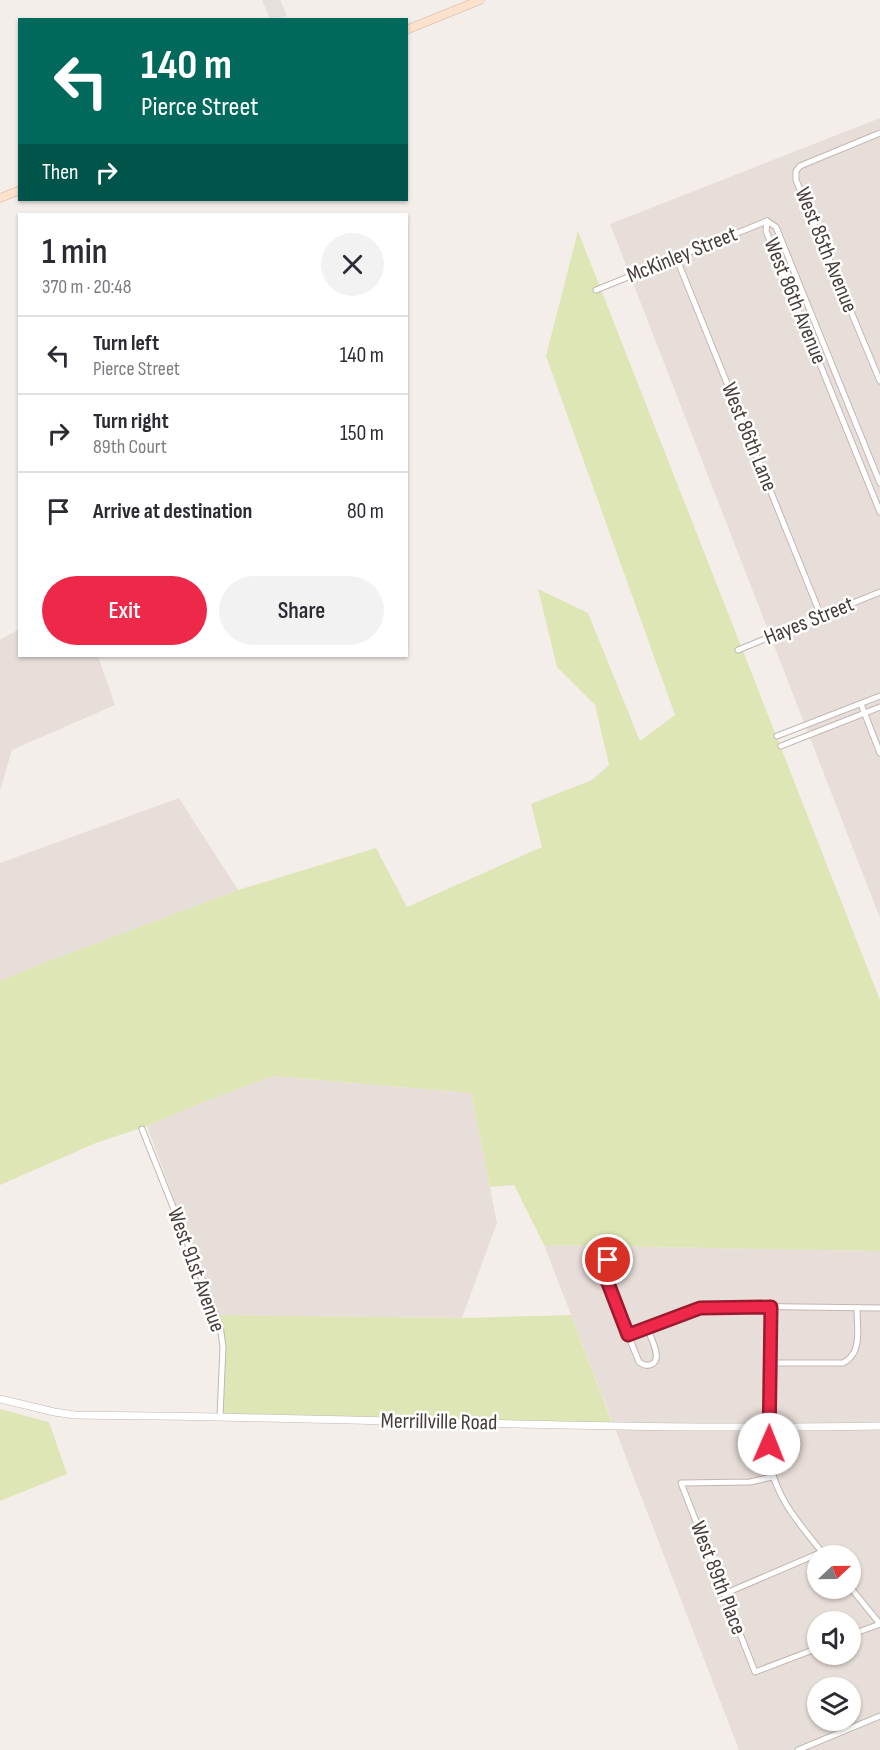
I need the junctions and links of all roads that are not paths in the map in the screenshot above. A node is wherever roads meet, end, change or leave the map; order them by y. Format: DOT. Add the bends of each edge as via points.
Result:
graph roads {
  1 [pos="480,0"];
  2 [pos="408,29"];
  3 [pos="880,133"];
  4 [pos="18,190"];
  5 [pos="0,198"];
  6 [pos="767,221"];
  7 [pos="676,257"];
  8 [pos="596,290"];
  9 [pos="880,381"];
  10 [pos="880,483"];
  11 [pos="880,512"];
  12 [pos="880,592"];
  13 [pos="821,616"];
  14 [pos="738,650"];
  15 [pos="880,696"];
  16 [pos="861,704"];
  17 [pos="880,707"];
  18 [pos="864,714"];
  19 [pos="777,736"];
  20 [pos="781,746"];
  21 [pos="880,753"];
  22 [pos="142,1129"];
  23 [pos="608,1285"];
  24 [pos="771,1307"];
  25 [pos="856,1308"];
  26 [pos="880,1308"];
  27 [pos="647,1328"];
  28 [pos="628,1335"];
  29 [pos="771,1363"];
  30 [pos="0,1399"];
  31 [pos="220,1416"];
  32 [pos="880,1426"];
  33 [pos="769,1428"];
  34 [pos="772,1477"];
  35 [pos="817,1545"];
  36 [pos="807,1561"];
  37 [pos="724,1594"];
  38 [pos="860,1599"];
  39 [pos="880,1624"];
  40 [pos="861,1631"];
  41 [pos="807,1652"];
  42 [pos="880,1716"];
  43 [pos="798,1750"];
  1 -- 2 [label="main road"];
  3 -- 9 [label="street, West 85th Avenue" via="796,171 796,180"];
  4 -- 5 [label="main road"];
  6 -- 7 [label="street, McKinley Street"];
  6 -- 10 [label="street, West 86th Avenue" via="776,227"];
  6 -- 11 [label="street, West 86th Avenue" via="766,231"];
  7 -- 8 [label="street, McKinley Street"];
  7 -- 13 [label="street, West 86th Lane"];
  12 -- 13 [label="street, Hayes Street"];
  13 -- 14 [label="street, Hayes Street"];
  15 -- 16 [label="street"];
  16 -- 18 [label="street"];
  16 -- 19 [label="street"];
  17 -- 18 [label="street"];
  18 -- 20 [label="street"];
  18 -- 21 [label="street"];
  22 -- 31 [label="street, West 91st Avenue" via="220,1325"];
  23 -- 23 [label="street" via="604,1264 618,1260 623,1269 621,1276"];
  23 -- 28 [label="street"];
  24 -- 25 [label="street"];
  24 -- 27 [label="street" via="700,1308"];
  24 -- 29 [label="street"];
  25 -- 26 [label="street"];
  25 -- 29 [label="street" via="857,1348 850,1359 843,1363"];
  27 -- 28 [label="street"];
  27 -- 28 [label="street" via="657,1355 652,1364 639,1362"];
  29 -- 33 [label="street"];
  30 -- 31 [label="street, Merrillville Road" via="75,1415"];
  31 -- 33 [label="street, Merrillville Road"];
  32 -- 33 [label="street, Merrillville Road"];
  33 -- 34 [label="street"];
  34 -- 35 [label="street" via="791,1513"];
  34 -- 37 [label="street, West 89th Place" via="750,1482 681,1483"];
  36 -- 37 [label="street"];
  37 -- 41 [label="street, West 89th Place" via="755,1672"];
  38 -- 39 [label="street"];
  39 -- 40 [label="street"];
  42 -- 43 [label="street"];
}
